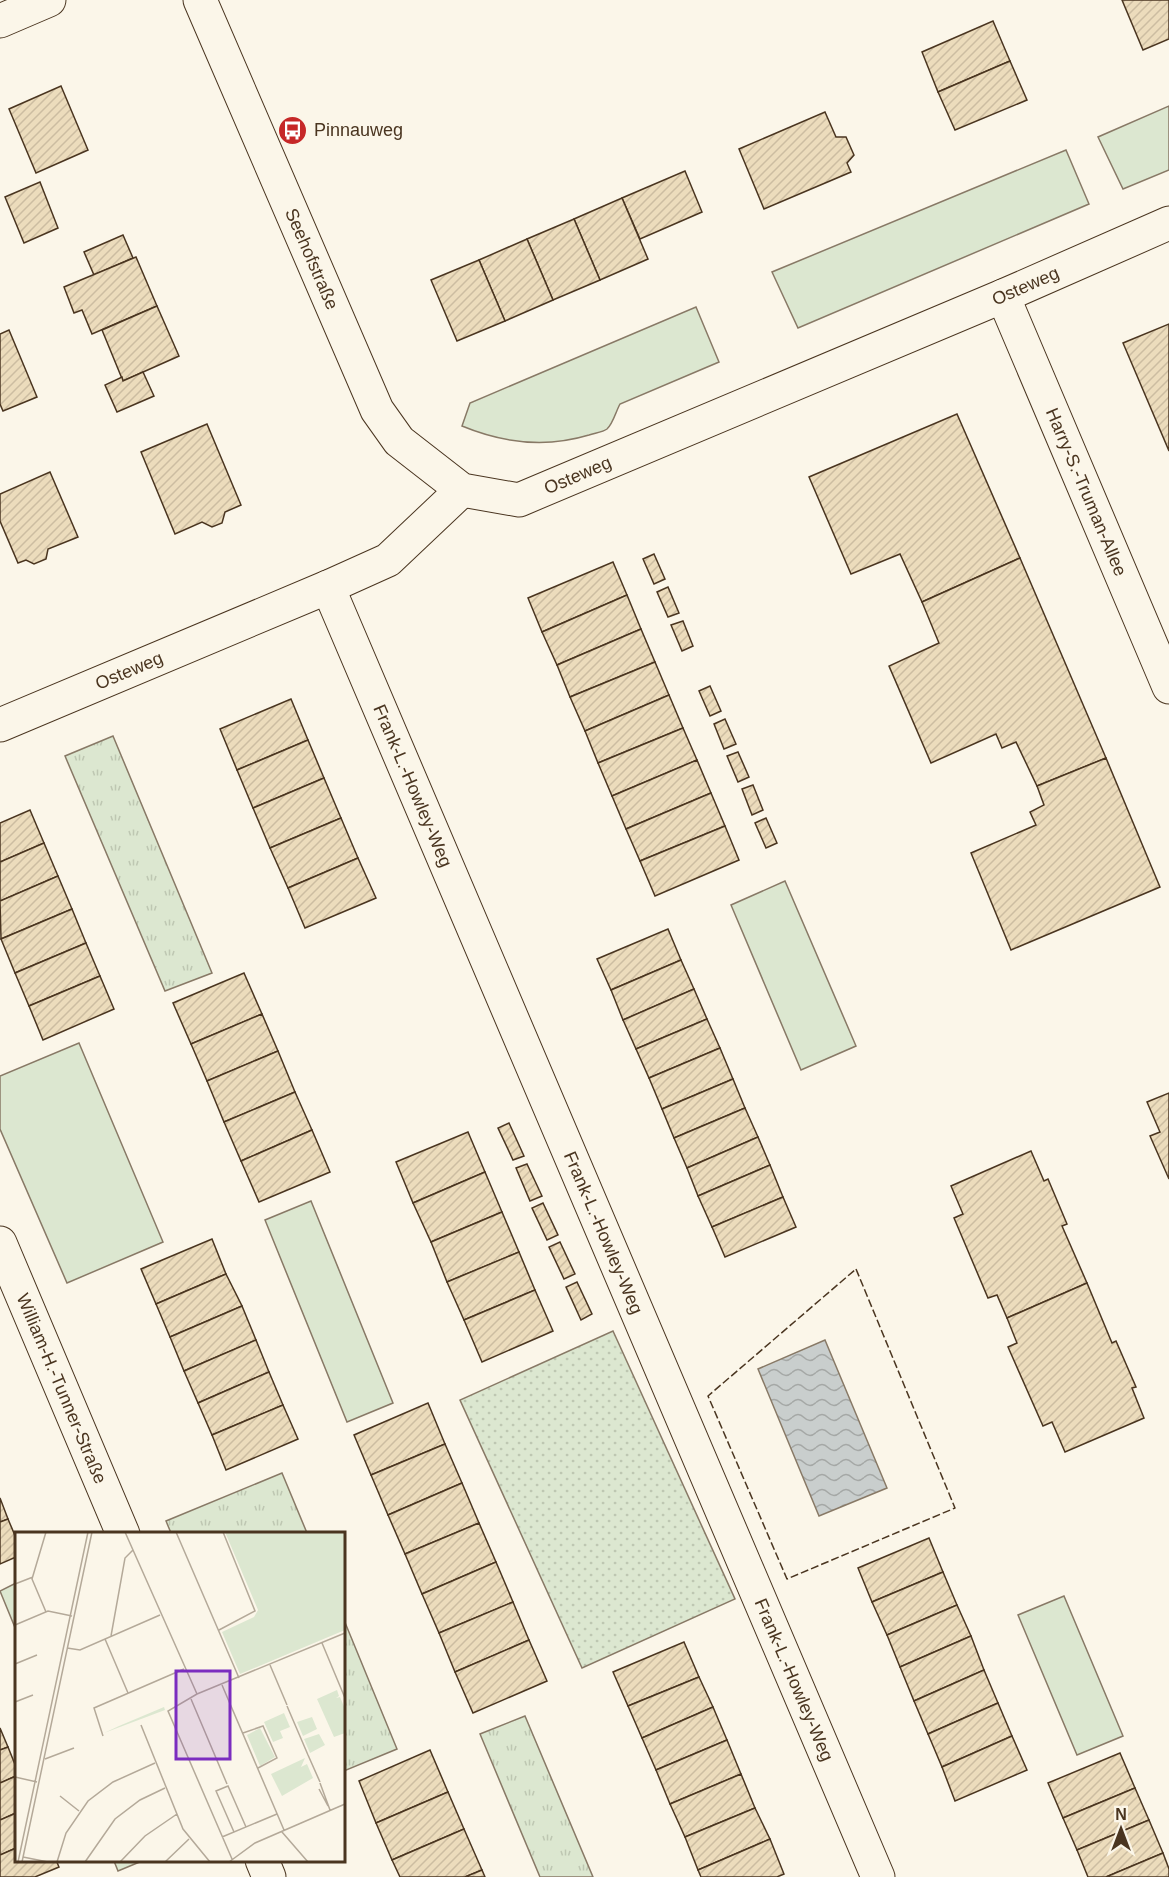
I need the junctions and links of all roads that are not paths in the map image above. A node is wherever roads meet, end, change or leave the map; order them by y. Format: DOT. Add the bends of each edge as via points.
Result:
graph roads {
  1 [pos="49,0"];
  2 [pos="200,0"];
  3 [pos="0,21"];
  4 [pos="1169,223"];
  5 [pos="1003,296"];
  6 [pos="462,490"];
  7 [pos="328,587"];
  8 [pos="1169,687"];
  9 [pos="0,725"];
  10 [pos="0,1243"];
  11 [pos="123,1532"];
  12 [pos="263,1862"];
  13 [pos="269,1877"];
  14 [pos="878,1877"];
  1 -- 3 [label="street"];
  2 -- 6 [label="street, Seehofstraße" via="377,410 399,441"];
  4 -- 5 [label="street, Osteweg"];
  5 -- 6 [label="street, Osteweg" via="519,500"];
  5 -- 8 [label="street, Harry-S.-Truman-Allee"];
  6 -- 7 [label="street, Osteweg" via="388,560"];
  7 -- 9 [label="street, Osteweg"];
  7 -- 14 [label="street, Frank-L.-Howley-Weg"];
  10 -- 11 [label="street, William-H.-Tunner-Straße"];
  12 -- 13 [label="street"];
}
